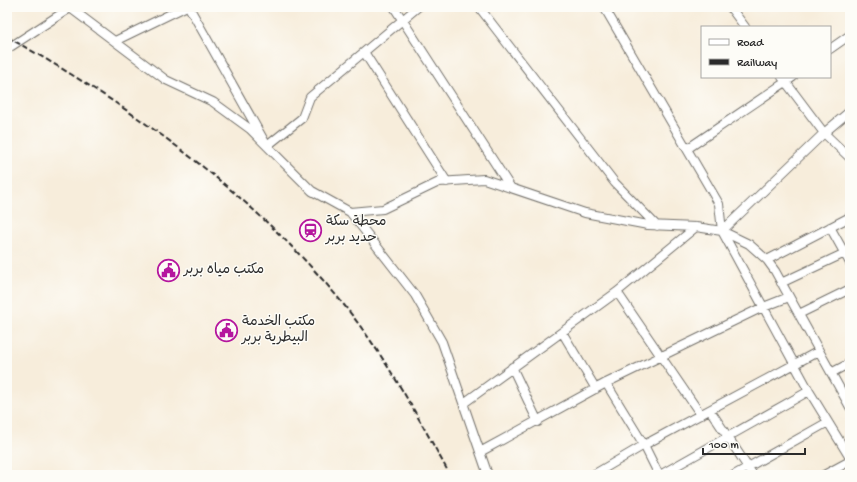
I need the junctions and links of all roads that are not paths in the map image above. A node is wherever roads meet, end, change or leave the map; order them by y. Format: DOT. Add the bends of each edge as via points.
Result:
graph roads {
  1 [pos="70,7"];
  2 [pos="185,7"];
  3 [pos="189,7"];
  4 [pos="394,7"];
  5 [pos="418,7"];
  6 [pos="479,7"];
  7 [pos="604,7"];
  8 [pos="730,7"];
  9 [pos="402,21"];
  10 [pos="744,26"];
  11 [pos="850,35"];
  12 [pos="115,41"];
  13 [pos="831,48"];
  14 [pos="7,49"];
  15 [pos="364,52"];
  16 [pos="784,80"];
  17 [pos="850,111"];
  18 [pos="824,132"];
  19 [pos="267,146"];
  20 [pos="687,149"];
  21 [pos="850,158"];
  22 [pos="447,182"];
  23 [pos="511,188"];
  24 [pos="350,212"];
  25 [pos="850,217"];
  26 [pos="657,226"];
  27 [pos="696,227"];
  28 [pos="830,227"];
  29 [pos="722,231"];
  30 [pos="845,253"];
  31 [pos="766,260"];
  32 [pos="850,263"];
  33 [pos="782,283"];
  34 [pos="850,289"];
  35 [pos="617,292"];
  36 [pos="789,297"];
  37 [pos="763,307"];
  38 [pos="799,314"];
  39 [pos="562,332"];
  40 [pos="819,351"];
  41 [pos="662,356"];
  42 [pos="850,363"];
  43 [pos="794,364"];
  44 [pos="512,367"];
  45 [pos="831,373"];
  46 [pos="606,383"];
  47 [pos="596,389"];
  48 [pos="810,391"];
  49 [pos="464,403"];
  50 [pos="850,407"];
  51 [pos="710,410"];
  52 [pos="701,415"];
  53 [pos="538,422"];
  54 [pos="828,422"];
  55 [pos="727,437"];
  56 [pos="644,445"];
  57 [pos="480,452"];
  58 [pos="850,459"];
  59 [pos="749,467"];
  60 [pos="488,475"];
  61 [pos="594,475"];
  62 [pos="659,475"];
  63 [pos="734,475"];
  64 [pos="753,475"];
  65 [pos="824,475"];
  1 -- 12 [label="street"];
  1 -- 14 [label="street"];
  2 -- 12 [label="street"];
  3 -- 19 [label="street"];
  4 -- 9 [label="street"];
  5 -- 9 [label="street"];
  6 -- 26 [label="street" via="616,183"];
  7 -- 20 [label="street"];
  8 -- 10 [label="street"];
  9 -- 15 [label="street"];
  9 -- 23 [label="street"];
  11 -- 13 [label="street"];
  12 -- 19 [label="street" via="166,80 213,102"];
  15 -- 19 [label="street" via="310,97 302,118"];
  15 -- 22 [label="street"];
  16 -- 18 [label="street"];
  16 -- 20 [label="street"];
  17 -- 18 [label="street"];
  18 -- 21 [label="street"];
  18 -- 29 [label="street"];
  19 -- 24 [label="street" via="312,191"];
  20 -- 29 [label="street" via="719,204"];
  22 -- 23 [label="street" via="484,179"];
  22 -- 24 [label="street" via="439,182 383,209"];
  23 -- 26 [label="street" via="585,213"];
  24 -- 49 [label="street" via="415,296 442,342"];
  25 -- 28 [label="street"];
  26 -- 27 [label="street"];
  27 -- 29 [label="street"];
  27 -- 35 [label="street"];
  28 -- 30 [label="street"];
  28 -- 31 [label="street"];
  29 -- 31 [label="street" via="749,244"];
  29 -- 37 [label="street"];
  30 -- 32 [label="street"];
  30 -- 33 [label="street"];
  31 -- 33 [label="street"];
  33 -- 36 [label="street"];
  34 -- 38 [label="street"];
  35 -- 39 [label="street"];
  35 -- 41 [label="street"];
  36 -- 37 [label="street"];
  36 -- 38 [label="street"];
  37 -- 41 [label="street"];
  37 -- 43 [label="street"];
  38 -- 40 [label="street"];
  39 -- 44 [label="street"];
  39 -- 47 [label="street"];
  40 -- 43 [label="street"];
  40 -- 45 [label="street"];
  41 -- 46 [label="street"];
  41 -- 52 [label="street"];
  42 -- 45 [label="street"];
  43 -- 48 [label="street"];
  43 -- 51 [label="street"];
  44 -- 49 [label="street"];
  44 -- 53 [label="street"];
  45 -- 50 [label="street"];
  46 -- 47 [label="street"];
  46 -- 56 [label="street"];
  47 -- 53 [label="street"];
  48 -- 54 [label="street"];
  48 -- 55 [label="street"];
  49 -- 57 [label="street"];
  51 -- 52 [label="street"];
  51 -- 55 [label="street"];
  52 -- 56 [label="street"];
  53 -- 57 [label="street"];
  54 -- 58 [label="street"];
  54 -- 59 [label="street"];
  55 -- 59 [label="street"];
  55 -- 62 [label="street"];
  56 -- 61 [label="street"];
  56 -- 62 [label="street"];
  57 -- 60 [label="street"];
  58 -- 65 [label="street"];
  59 -- 63 [label="street"];
  59 -- 64 [label="street"];
}
